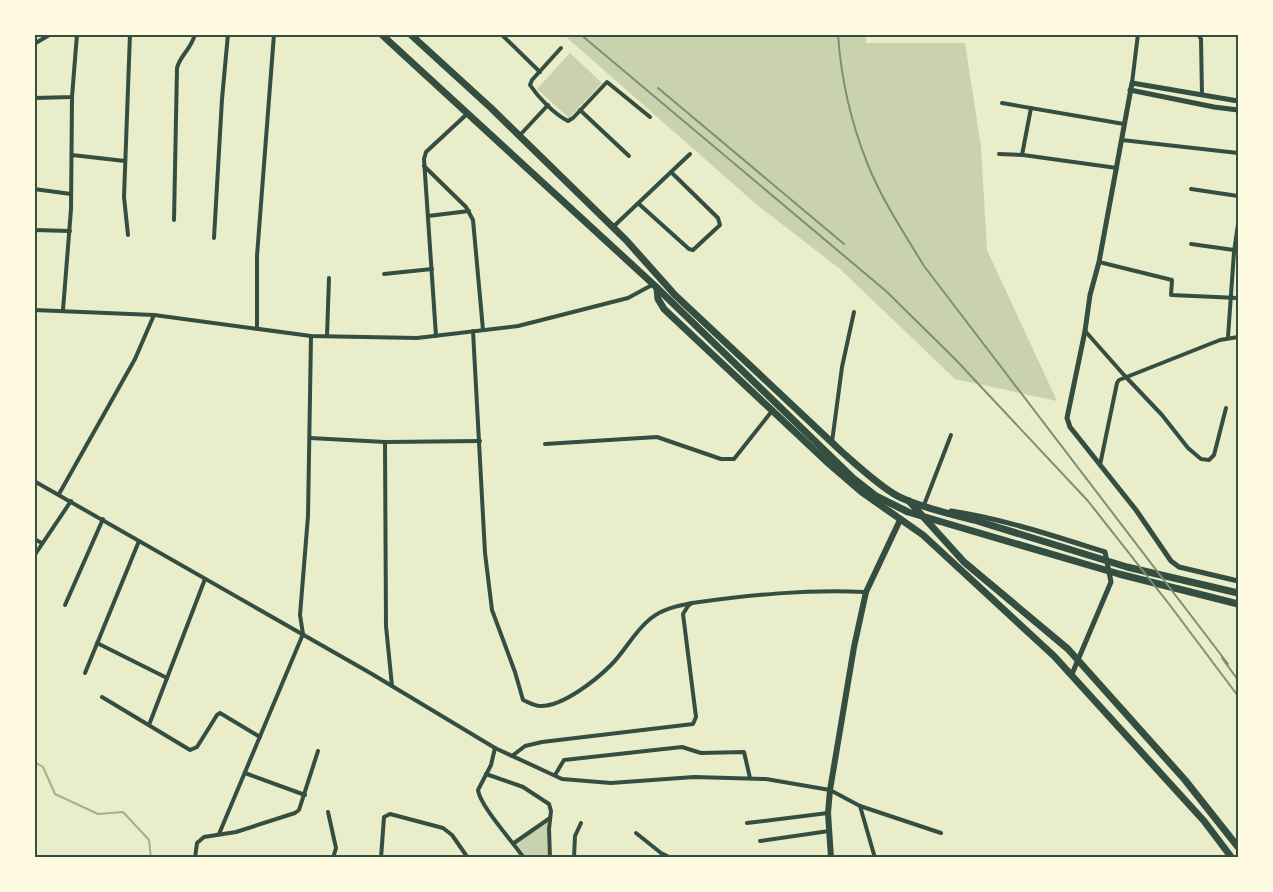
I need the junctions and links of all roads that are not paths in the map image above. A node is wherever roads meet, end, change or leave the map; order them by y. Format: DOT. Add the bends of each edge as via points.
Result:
graph roads {
  1 [pos="51,34"];
  2 [pos="77,34"];
  3 [pos="130,34"];
  4 [pos="195,34"];
  5 [pos="228,34"];
  6 [pos="274,34"];
  7 [pos="381,34"];
  8 [pos="410,34"];
  9 [pos="501,34"];
  10 [pos="1138,34"];
  11 [pos="1198,34"];
  12 [pos="34,44"];
  13 [pos="561,48"];
  14 [pos="540,72"];
  15 [pos="1131,87"];
  16 [pos="1202,95"];
  17 [pos="72,97"];
  18 [pos="34,98"];
  19 [pos="1239,100"];
  20 [pos="1002,103"];
  21 [pos="548,105"];
  22 [pos="1032,108"];
  23 [pos="580,110"];
  24 [pos="1239,110"];
  25 [pos="467,114"];
  26 [pos="650,117"];
  27 [pos="1124,124"];
  28 [pos="520,136"];
  29 [pos="1122,140"];
  30 [pos="999,153"];
  31 [pos="1239,153"];
  32 [pos="690,154"];
  33 [pos="72,155"];
  34 [pos="1022,155"];
  35 [pos="629,156"];
  36 [pos="125,161"];
  37 [pos="424,166"];
  38 [pos="1117,168"];
  39 [pos="671,172"];
  40 [pos="34,189"];
  41 [pos="1191,189"];
  42 [pos="71,194"];
  43 [pos="1239,196"];
  44 [pos="639,204"];
  45 [pos="470,211"];
  46 [pos="428,216"];
  47 [pos="174,220"];
  48 [pos="1239,224"];
  49 [pos="612,228"];
  50 [pos="34,230"];
  51 [pos="70,231"];
  52 [pos="128,235"];
  53 [pos="214,238"];
  54 [pos="1191,244"];
  55 [pos="1234,250"];
  56 [pos="1099,262"];
  57 [pos="432,269"];
  58 [pos="384,274"];
  59 [pos="329,278"];
  60 [pos="655,286"];
  61 [pos="1231,297"];
  62 [pos="1239,298"];
  63 [pos="34,310"];
  64 [pos="63,310"];
  65 [pos="854,312"];
  66 [pos="154,315"];
  67 [pos="257,329"];
  68 [pos="483,330"];
  69 [pos="473,331"];
  70 [pos="1085,331"];
  71 [pos="311,336"];
  72 [pos="327,336"];
  73 [pos="436,336"];
  74 [pos="1228,337"];
  75 [pos="1239,337"];
  76 [pos="1127,378"];
  77 [pos="1226,408"];
  78 [pos="772,411"];
  79 [pos="951,435"];
  80 [pos="310,438"];
  81 [pos="480,441"];
  82 [pos="385,442"];
  83 [pos="832,443"];
  84 [pos="545,444"];
  85 [pos="1100,466"];
  86 [pos="34,481"];
  87 [pos="58,494"];
  88 [pos="907,499"];
  89 [pos="72,501"];
  90 [pos="924,505"];
  91 [pos="934,509"];
  92 [pos="103,519"];
  93 [pos="900,519"];
  94 [pos="34,539"];
  95 [pos="139,541"];
  96 [pos="42,543"];
  97 [pos="34,556"];
  98 [pos="205,579"];
  99 [pos="1239,581"];
  100 [pos="866,592"];
  101 [pos="1239,593"];
  102 [pos="692,603"];
  103 [pos="1239,604"];
  104 [pos="66,605"];
  105 [pos="303,634"];
  106 [pos="97,643"];
  107 [pos="1078,659"];
  108 [pos="85,673"];
  109 [pos="1072,674"];
  110 [pos="167,678"];
  111 [pos="392,686"];
  112 [pos="1109,693"];
  113 [pos="102,697"];
  114 [pos="1097,703"];
  115 [pos="149,725"];
  116 [pos="260,737"];
  117 [pos="495,748"];
  118 [pos="318,751"];
  119 [pos="512,756"];
  120 [pos="245,773"];
  121 [pos="486,774"];
  122 [pos="555,775"];
  123 [pos="750,778"];
  124 [pos="830,790"];
  125 [pos="305,795"];
  126 [pos="860,806"];
  127 [pos="328,812"];
  128 [pos="828,813"];
  129 [pos="550,818"];
  130 [pos="581,822"];
  131 [pos="747,823"];
  132 [pos="829,831"];
  133 [pos="636,833"];
  134 [pos="941,833"];
  135 [pos="219,834"];
  136 [pos="760,841"];
  137 [pos="514,843"];
  138 [pos="1239,847"];
  139 [pos="383,857"];
  140 [pos="195,858"];
  141 [pos="333,858"];
  142 [pos="468,858"];
  143 [pos="524,858"];
  144 [pos="550,858"];
  145 [pos="574,858"];
  146 [pos="671,858"];
  147 [pos="831,858"];
  148 [pos="875,858"];
  149 [pos="1232,858"];
  1 -- 12 [label="street"];
  2 -- 17 [label="street"];
  3 -- 36 [label="street"];
  4 -- 47 [label="street" via="177,68"];
  5 -- 53 [label="street"];
  6 -- 67 [label="street" via="257,256"];
  7 -- 25 [label="main road"];
  8 -- 28 [label="main road"];
  9 -- 14 [label="street"];
  10 -- 15 [label="street"];
  11 -- 16 [label="street"];
  13 -- 14 [label="street"];
  14 -- 21 [label="street" via="530,85"];
  15 -- 16 [label="street"];
  15 -- 24 [label="street"];
  15 -- 27 [label="street"];
  16 -- 19 [label="street"];
  17 -- 18 [label="street"];
  17 -- 33 [label="street"];
  20 -- 22 [label="street"];
  21 -- 23 [label="street" via="568,121"];
  21 -- 28 [label="street"];
  22 -- 27 [label="street"];
  22 -- 34 [label="street"];
  23 -- 26 [label="street" via="607,82"];
  23 -- 35 [label="street"];
  25 -- 37 [label="street" via="426,152"];
  25 -- 60 [label="main road"];
  27 -- 29 [label="street"];
  28 -- 49 [label="main road"];
  29 -- 31 [label="street"];
  29 -- 38 [label="street"];
  30 -- 34 [label="street"];
  32 -- 39 [label="street"];
  33 -- 36 [label="street"];
  33 -- 42 [label="street"];
  34 -- 38 [label="street"];
  36 -- 52 [label="street"];
  37 -- 45 [label="street"];
  37 -- 46 [label="street"];
  38 -- 56 [label="street"];
  39 -- 44 [label="street"];
  39 -- 44 [label="street" via="718,218 720,225 693,250 688,249"];
  40 -- 42 [label="street"];
  41 -- 43 [label="street"];
  42 -- 51 [label="street"];
  44 -- 49 [label="street"];
  45 -- 46 [label="street"];
  45 -- 68 [label="street"];
  46 -- 57 [label="street"];
  48 -- 55 [label="street"];
  49 -- 83 [label="main road" via="675,295"];
  50 -- 51 [label="street"];
  51 -- 64 [label="street"];
  54 -- 55 [label="street"];
  55 -- 61 [label="street"];
  56 -- 61 [label="street" via="1172,279 1172,295"];
  56 -- 70 [label="street"];
  57 -- 58 [label="street"];
  57 -- 73 [label="street"];
  59 -- 72 [label="street"];
  60 -- 68 [label="street" via="628,298 518,326"];
  60 -- 78 [label="main road" via="664,309"];
  60 -- 103 [label="main road" via="876,496 931,519 1119,574"];
  61 -- 62 [label="street"];
  61 -- 74 [label="street"];
  63 -- 64 [label="street"];
  64 -- 66 [label="street"];
  65 -- 83 [label="street"];
  66 -- 67 [label="street"];
  66 -- 87 [label="street" via="135,358"];
  67 -- 71 [label="street"];
  68 -- 69 [label="street"];
  69 -- 73 [label="street"];
  69 -- 81 [label="street"];
  70 -- 76 [label="street"];
  70 -- 85 [label="street" via="1067,418"];
  71 -- 72 [label="street"];
  71 -- 80 [label="street"];
  72 -- 73 [label="street"];
  74 -- 75 [label="street"];
  74 -- 76 [label="street"];
  76 -- 77 [label="street" via="1201,459 1214,456"];
  76 -- 85 [label="street" via="1117,383"];
  78 -- 84 [label="street" via="730,460 657,437"];
  78 -- 93 [label="main road" via="863,493"];
  79 -- 90 [label="street"];
  80 -- 82 [label="street"];
  80 -- 105 [label="street" via="300,615"];
  81 -- 82 [label="street"];
  81 -- 102 [label="street" via="492,610 523,700 538,707 554,704 581,690 612,665 650,619 670,607"];
  82 -- 111 [label="street" via="386,626"];
  83 -- 88 [label="main road" via="869,476"];
  85 -- 99 [label="street" via="1174,564"];
  86 -- 87 [label="street"];
  87 -- 89 [label="street"];
  88 -- 90 [label="main road"];
  88 -- 107 [label="main road" via="964,562"];
  89 -- 92 [label="street"];
  89 -- 96 [label="street"];
  90 -- 91 [label="main road"];
  91 -- 101 [label="main road" via="1127,567"];
  91 -- 107 [label="street" via="998,520 1105,552 1111,582"];
  92 -- 95 [label="street"];
  92 -- 104 [label="street"];
  93 -- 100 [label="main road"];
  93 -- 109 [label="main road" via="923,535"];
  94 -- 96 [label="street"];
  95 -- 98 [label="street"];
  95 -- 106 [label="street"];
  96 -- 97 [label="street"];
  98 -- 105 [label="street"];
  98 -- 110 [label="street"];
  100 -- 102 [label="street" via="769,593"];
  100 -- 124 [label="main road"];
  102 -- 119 [label="street" via="683,614 696,717 693,724 542,742 525,746"];
  105 -- 111 [label="street"];
  105 -- 116 [label="street"];
  106 -- 108 [label="street"];
  106 -- 110 [label="street"];
  107 -- 109 [label="street"];
  107 -- 112 [label="main road"];
  109 -- 114 [label="main road"];
  110 -- 115 [label="street"];
  111 -- 117 [label="street"];
  112 -- 114 [label="main road"];
  112 -- 138 [label="main road"];
  113 -- 115 [label="street"];
  114 -- 149 [label="main road" via="1204,821"];
  115 -- 116 [label="street" via="194,749 220,712"];
  116 -- 120 [label="street"];
  117 -- 119 [label="street"];
  117 -- 121 [label="street"];
  118 -- 125 [label="street"];
  119 -- 122 [label="street"];
  120 -- 125 [label="street"];
  120 -- 135 [label="street"];
  121 -- 129 [label="street" via="532,792 549,804"];
  121 -- 137 [label="street" via="478,794"];
  122 -- 123 [label="street" via="611,783 694,777"];
  122 -- 123 [label="street" via="564,760 682,747 701,753 744,752"];
  123 -- 124 [label="street"];
  124 -- 126 [label="street"];
  124 -- 128 [label="main road"];
  125 -- 135 [label="street" via="295,813"];
  126 -- 134 [label="street"];
  126 -- 148 [label="street"];
  127 -- 141 [label="street" via="336,848"];
  128 -- 131 [label="street"];
  128 -- 132 [label="main road"];
  129 -- 137 [label="street"];
  129 -- 144 [label="street"];
  130 -- 145 [label="street" via="575,836"];
  132 -- 136 [label="street"];
  132 -- 147 [label="main road"];
  133 -- 146 [label="street"];
  135 -- 140 [label="street" via="200,840"];
  137 -- 143 [label="street"];
  139 -- 142 [label="street" via="384,817 390,814 443,828"];
}
